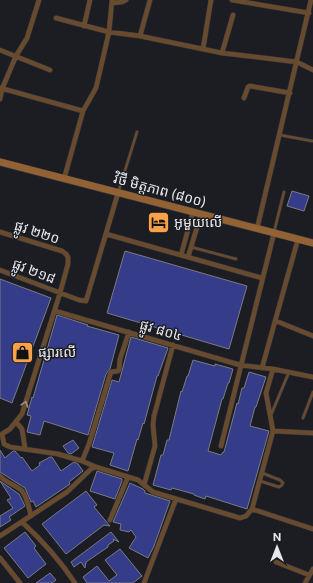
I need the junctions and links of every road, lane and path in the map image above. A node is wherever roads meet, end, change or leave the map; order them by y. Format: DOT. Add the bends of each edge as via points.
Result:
graph roads {
  1 [pos="38,0"];
  2 [pos="90,0"];
  3 [pos="126,0"];
  4 [pos="150,0"];
  5 [pos="211,0"];
  6 [pos="232,0"];
  7 [pos="266,0"];
  8 [pos="311,0"];
  9 [pos="112,2"];
  10 [pos="265,6"];
  11 [pos="309,13"];
  12 [pos="233,15"];
  13 [pos="56,18"];
  14 [pos="84,26"];
  15 [pos="108,32"];
  16 [pos="140,36"];
  17 [pos="203,49"];
  18 [pos="0,50"];
  19 [pos="222,53"];
  20 [pos="16,56"];
  21 [pos="297,62"];
  22 [pos="50,70"];
  23 [pos="313,70"];
  24 [pos="1,88"];
  25 [pos="290,93"];
  26 [pos="244,98"];
  27 [pos="0,99"];
  28 [pos="83,111"];
  29 [pos="137,132"];
  30 [pos="280,135"];
  31 [pos="312,141"];
  32 [pos="0,162"];
  33 [pos="64,178"];
  34 [pos="284,192"];
  35 [pos="118,193"];
  36 [pos="193,212"];
  37 [pos="201,214"];
  38 [pos="257,229"];
  39 [pos="0,232"];
  40 [pos="274,233"];
  41 [pos="106,234"];
  42 [pos="298,239"];
  43 [pos="313,243"];
  44 [pos="191,246"];
  45 [pos="181,255"];
  46 [pos="188,257"];
  47 [pos="236,259"];
  48 [pos="0,270"];
  49 [pos="262,278"];
  50 [pos="60,293"];
  51 [pos="55,311"];
  52 [pos="276,321"];
  53 [pos="129,332"];
  54 [pos="313,336"];
  55 [pos="173,345"];
  56 [pos="240,364"];
  57 [pos="262,368"];
  58 [pos="273,369"];
  59 [pos="289,372"];
  60 [pos="313,377"];
  61 [pos="313,392"];
  62 [pos="271,415"];
  63 [pos="303,418"];
  64 [pos="16,422"];
  65 [pos="273,431"];
  66 [pos="1,433"];
  67 [pos="313,433"];
  68 [pos="221,446"];
  69 [pos="24,448"];
  70 [pos="82,461"];
  71 [pos="96,467"];
  72 [pos="262,473"];
  73 [pos="0,476"];
  74 [pos="128,477"];
  75 [pos="260,481"];
  76 [pos="144,485"];
  77 [pos="176,499"];
  78 [pos="252,508"];
  79 [pos="31,516"];
  80 [pos="110,520"];
  81 [pos="22,522"];
  82 [pos="313,529"];
  83 [pos="0,536"];
  84 [pos="0,558"];
  85 [pos="276,562"];
  86 [pos="313,568"];
  87 [pos="309,575"];
  88 [pos="20,583"];
  89 [pos="75,583"];
  90 [pos="144,583"];
  91 [pos="305,583"];
  1 -- 20 [label="street" via="27,38"];
  2 -- 14 [label="street"];
  3 -- 9 [label="street"];
  4 -- 16 [label="street"];
  5 -- 17 [label="street"];
  6 -- 10 [label="street"];
  7 -- 10 [label="street"];
  8 -- 11 [label="street"];
  9 -- 15 [label="street"];
  10 -- 11 [label="street"];
  11 -- 21 [label="street"];
  12 -- 19 [label="street"];
  13 -- 14 [label="street"];
  14 -- 15 [label="street"];
  15 -- 16 [label="street"];
  15 -- 28 [label="street" via="96,88"];
  16 -- 17 [label="street"];
  17 -- 19 [label="street"];
  18 -- 20 [label="street"];
  19 -- 21 [label="street"];
  20 -- 22 [label="street"];
  20 -- 24 [label="street"];
  21 -- 23 [label="street"];
  21 -- 25 [label="street"];
  24 -- 27 [label="street"];
  24 -- 28 [label="street"];
  25 -- 26 [label="street" via="250,86 246,89"];
  25 -- 30 [label="street"];
  28 -- 33 [label="street"];
  29 -- 35 [label="lane"];
  30 -- 31 [label="lane"];
  30 -- 38 [label="street"];
  32 -- 33 [label="main road, វិថី មិត្តភាព (៨០០)"];
  33 -- 35 [label="main road, វិថី មិត្តភាព (៨០០)"];
  34 -- 40 [label="lane"];
  35 -- 36 [label="main road, វិថី មិត្តភាព (៨០០)"];
  35 -- 41 [label="street"];
  36 -- 37 [label="main road, វិថី មិត្តភាព (៨០០)"];
  36 -- 45 [label="street"];
  37 -- 38 [label="main road, វិថី មិត្តភាព (៨០០)"];
  37 -- 44 [label="street"];
  38 -- 40 [label="main road, វិថី មិត្តភាព (៨០០)"];
  39 -- 50 [label="street, ផ្លូវ ២២០" via="66,254 68,264"];
  40 -- 42 [label="main road, វិថី មិត្តភាព (៨០០)"];
  40 -- 49 [label="street"];
  41 -- 45 [label="street"];
  41 -- 50 [label="street, ផ្លូវ ២១៨" via="86,301"];
  42 -- 43 [label="main road, វិថី មិត្តភាព (៨០០)"];
  42 -- 52 [label="street"];
  44 -- 46 [label="street"];
  44 -- 47 [label="lane"];
  45 -- 46 [label="street"];
  46 -- 49 [label="street"];
  48 -- 50 [label="street, ផ្លូវ ២១៨"];
  49 -- 56 [label="street"];
  50 -- 51 [label="street"];
  51 -- 53 [label="street, ផ្លូវ ៨០៤"];
  64 -- 51 [label="street, one-way" via="22,414"];
  52 -- 54 [label="street"];
  52 -- 57 [label="street"];
  53 -- 55 [label="street, ផ្លូវ ៨០៤"];
  53 -- 70 [label="street" via="120,359 120,370 111,372"];
  55 -- 56 [label="street, ផ្លូវ ៨០៤"];
  55 -- 76 [label="street" via="154,416 155,446"];
  56 -- 57 [label="street, ផ្លូវ ៨០៤"];
  56 -- 68 [label="street"];
  57 -- 58 [label="street, ផ្លូវ ៨០៤"];
  58 -- 59 [label="street, ផ្លូវ ៨០៤"];
  58 -- 62 [label="street" via="266,393"];
  59 -- 60 [label="street, ផ្លូវ ៨០៤"];
  59 -- 62 [label="lane"];
  61 -- 63 [label="lane"];
  62 -- 65 [label="street"];
  64 -- 66 [label="street" via="10,429"];
  64 -- 69 [label="street" via="22,429"];
  65 -- 67 [label="street"];
  65 -- 72 [label="street"];
  66 -- 69 [label="street" via="4,444"];
  69 -- 70 [label="street"];
  70 -- 71 [label="street"];
  71 -- 74 [label="street"];
  71 -- 79 [label="street" via="67,492"];
  72 -- 75 [label="street"];
  72 -- 75 [label="lane" via="283,483 279,487"];
  73 -- 79 [label="street" via="21,490"];
  74 -- 76 [label="street"];
  74 -- 80 [label="street"];
  75 -- 78 [label="street"];
  76 -- 77 [label="street" via="153,492"];
  77 -- 78 [label="street" via="240,518 246,516"];
  77 -- 90 [label="street"];
  78 -- 82 [label="street"];
  79 -- 81 [label="street"];
  81 -- 83 [label="street"];
  81 -- 89 [label="street" via="44,542"];
  84 -- 88 [label="street"];
  85 -- 87 [label="street"];
  86 -- 87 [label="street"];
  87 -- 91 [label="street"];
}
